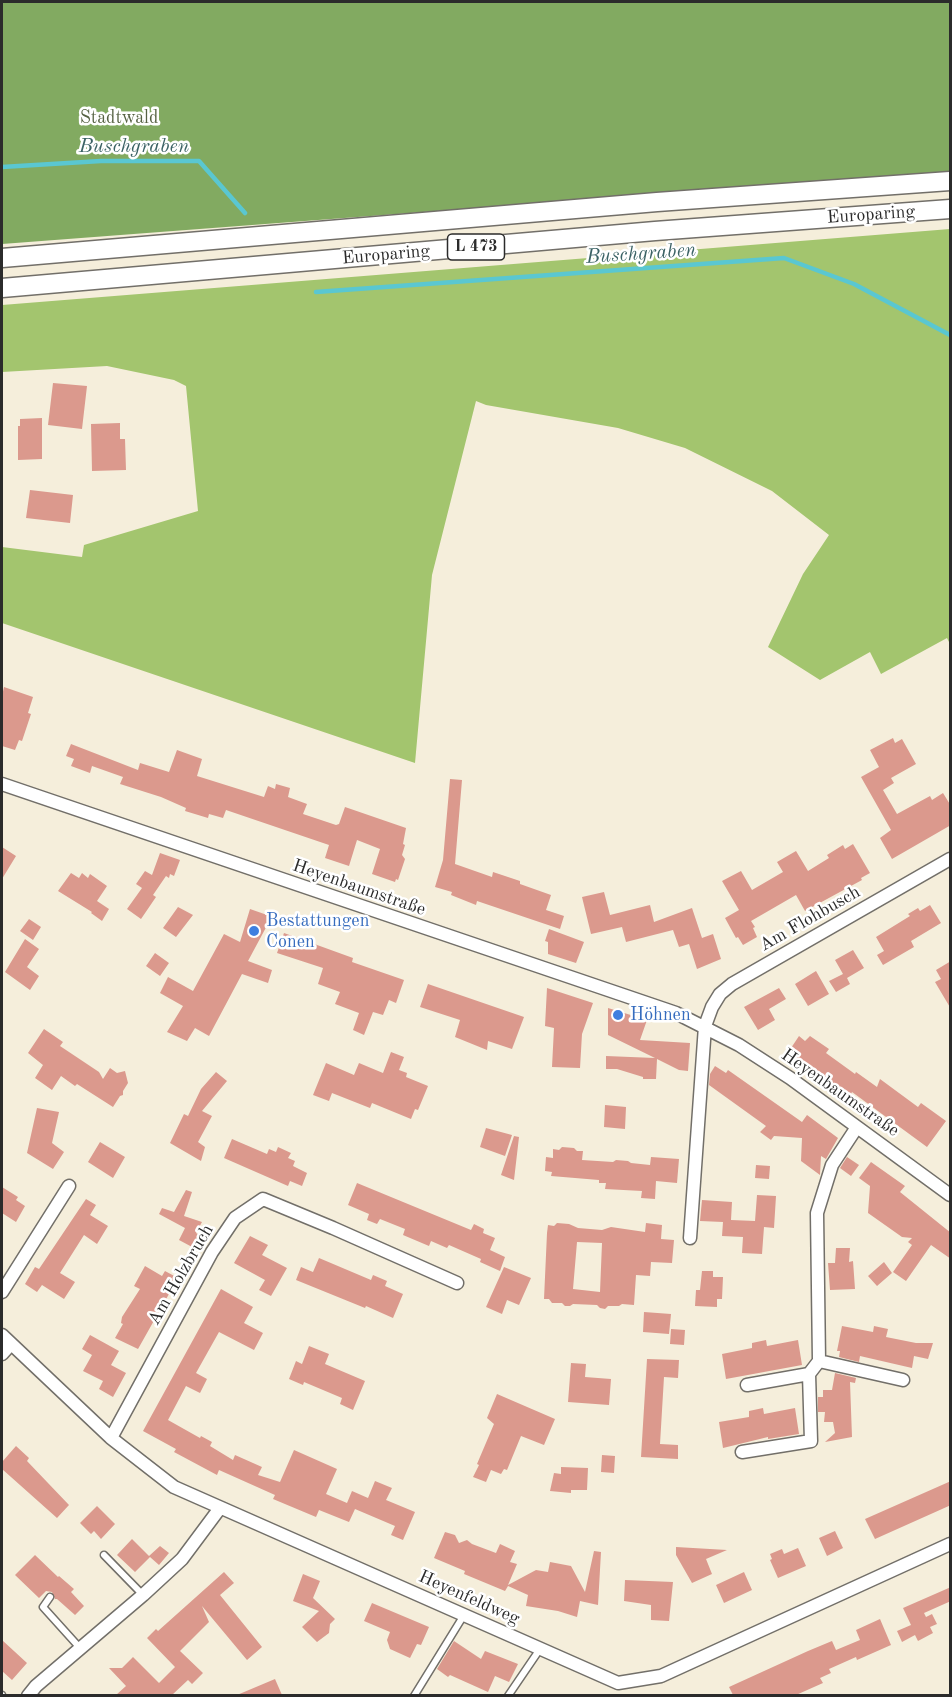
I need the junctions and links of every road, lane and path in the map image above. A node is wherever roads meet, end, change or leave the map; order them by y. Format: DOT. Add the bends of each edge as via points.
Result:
graph roads {
  1 [pos="951,181"];
  2 [pos="951,209"];
  3 [pos="2,258"];
  4 [pos="2,288"];
  5 [pos="2,784"];
  6 [pos="951,860"];
  7 [pos="705,1026"];
  8 [pos="858,1127"];
  9 [pos="69,1186"];
  10 [pos="951,1195"];
  11 [pos="690,1238"];
  12 [pos="457,1283"];
  13 [pos="2,1292"];
  14 [pos="2,1335"];
  15 [pos="11,1344"];
  16 [pos="2,1354"];
  17 [pos="819,1361"];
  18 [pos="809,1374"];
  19 [pos="903,1380"];
  20 [pos="747,1385"];
  21 [pos="111,1438"];
  22 [pos="742,1452"];
  23 [pos="220,1508"];
  24 [pos="951,1544"];
  25 [pos="104,1555"];
  26 [pos="143,1595"];
  27 [pos="50,1597"];
  28 [pos="464,1615"];
  29 [pos="80,1648"];
  30 [pos="540,1649"];
  31 [pos="618,1683"];
  32 [pos="28,1695"];
  33 [pos="414,1695"];
  34 [pos="508,1695"];
  35 [pos="626,1695"];
  1 -- 3 [label="main road, Europaring / L 473"];
  2 -- 4 [label="main road, Europaring / L 473"];
  5 -- 7 [label="street, Heyenbaumstraße"];
  6 -- 7 [label="street, Am Flohbusch" via="732,984 720,994"];
  7 -- 8 [label="street, Heyenbaumstraße" via="790,1078"];
  7 -- 11 [label="street"];
  8 -- 10 [label="street, Heyenbaumstraße"];
  8 -- 17 [label="street" via="832,1165 818,1213"];
  9 -- 13 [label="street"];
  12 -- 21 [label="street, Am Holzbruch" via="263,1199 235,1218 212,1252"];
  14 -- 15 [label="street, Heyenfeldweg"];
  15 -- 16 [label="street"];
  15 -- 21 [label="street, Heyenfeldweg"];
  17 -- 18 [label="street"];
  17 -- 19 [label="street"];
  18 -- 20 [label="street"];
  18 -- 22 [label="street" via="811,1441"];
  21 -- 23 [label="street, Heyenfeldweg" via="174,1486"];
  23 -- 26 [label="street" via="182,1559"];
  23 -- 28 [label="street, Heyenfeldweg"];
  24 -- 31 [label="street" via="661,1676"];
  25 -- 26 [label="lane"];
  26 -- 29 [label="street"];
  27 -- 29 [label="lane" via="43,1607"];
  28 -- 30 [label="street, Heyenfeldweg"];
  28 -- 33 [label="lane"];
  29 -- 32 [label="street"];
  30 -- 31 [label="street, Heyenfeldweg"];
  30 -- 34 [label="lane"];
  31 -- 35 [label="street"];
}
